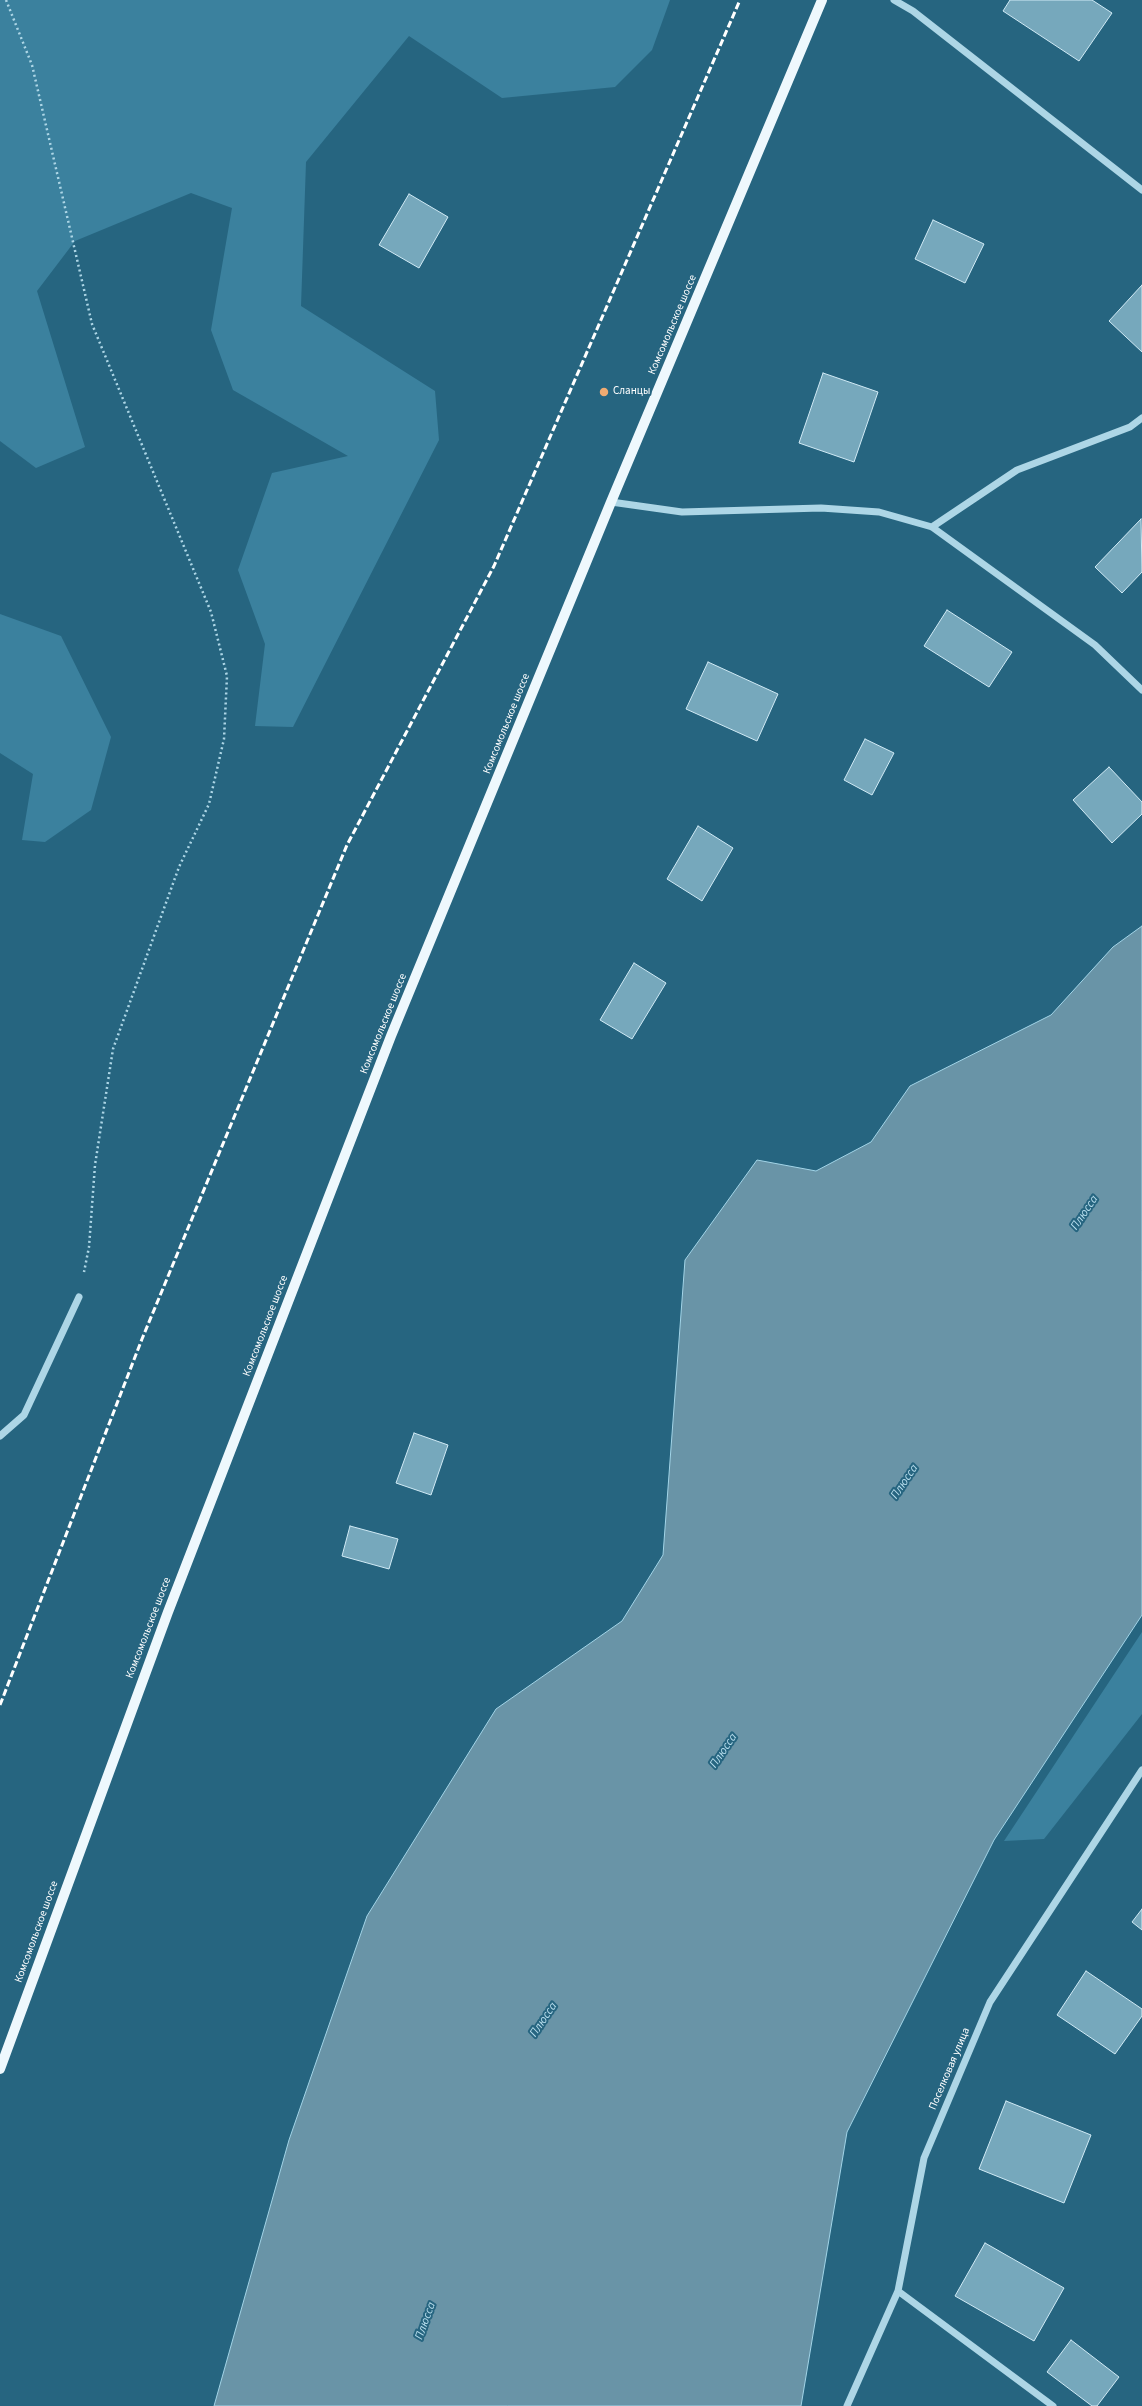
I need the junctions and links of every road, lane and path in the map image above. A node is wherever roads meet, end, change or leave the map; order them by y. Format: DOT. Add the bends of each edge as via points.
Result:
graph roads {
  1 [pos="6,0"];
  2 [pos="822,0"];
  3 [pos="894,0"];
  4 [pos="1142,190"];
  5 [pos="1142,418"];
  6 [pos="611,502"];
  7 [pos="932,527"];
  8 [pos="1142,690"];
  9 [pos="79,1297"];
  10 [pos="0,1436"];
  11 [pos="1142,1770"];
  12 [pos="0,2069"];
  13 [pos="898,2291"];
  14 [pos="846,2406"];
  15 [pos="1053,2406"];
  1 -- 9 [label="path" via="32,65 92,324 211,612 227,676 224,739 209,804 179,867 113,1049 95,1165 89,1247"];
  2 -- 6 [label="main road, Комсомольское шоссе"];
  3 -- 4 [label="street" via="912,11"];
  5 -- 7 [label="street" via="1130,427 1017,470"];
  6 -- 7 [label="street" via="682,512 821,508 879,512"];
  6 -- 12 [label="main road, Комсомольское шоссе" via="391,1036 171,1604"];
  7 -- 8 [label="street" via="1095,645"];
  9 -- 10 [label="street" via="24,1415"];
  11 -- 13 [label="street, Поселковая улица" via="990,2002 924,2158"];
  13 -- 14 [label="street, Поселковая улица"];
  13 -- 15 [label="street"];
}
